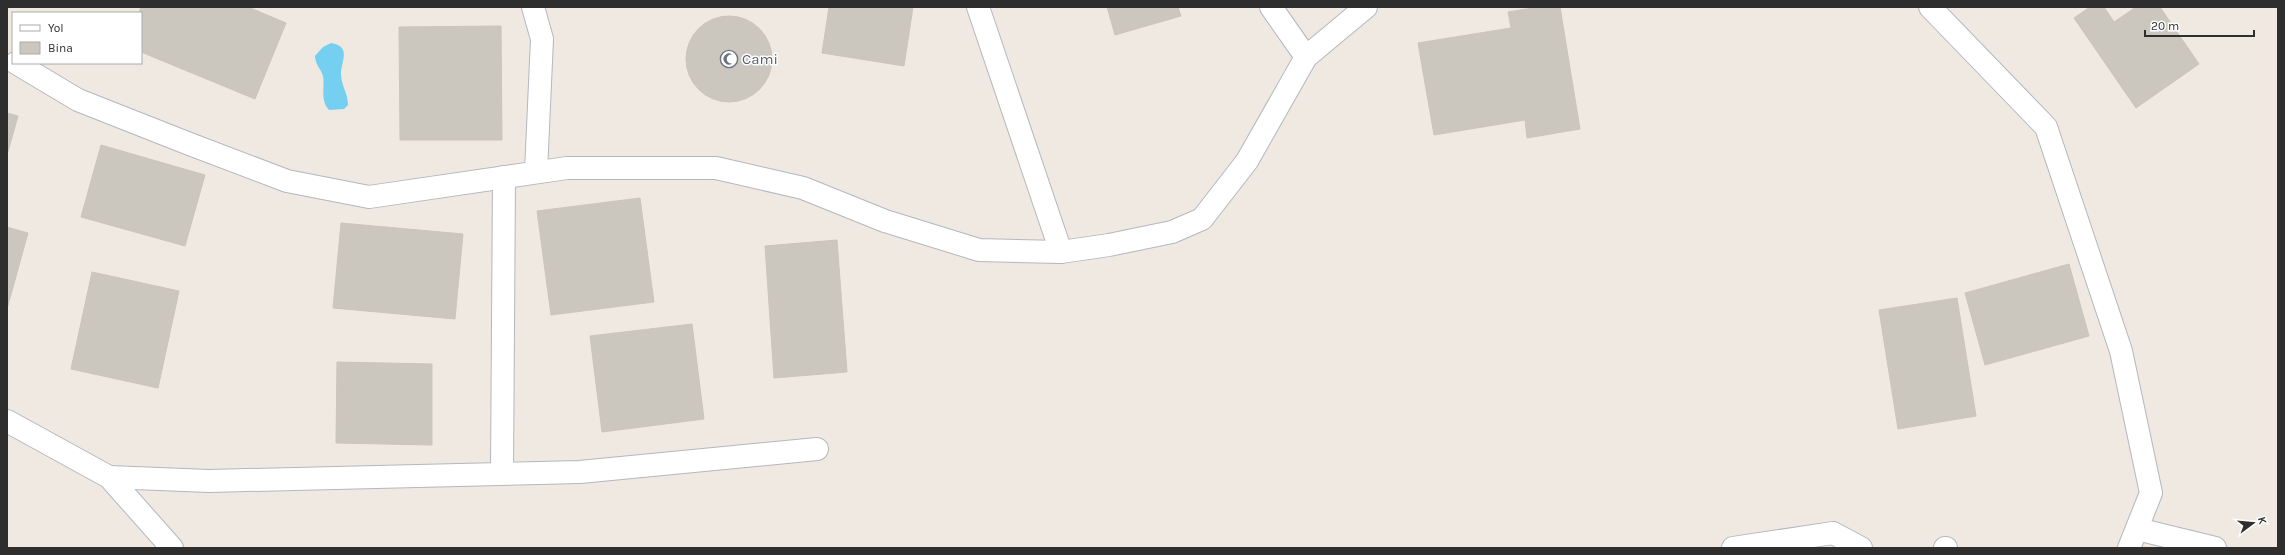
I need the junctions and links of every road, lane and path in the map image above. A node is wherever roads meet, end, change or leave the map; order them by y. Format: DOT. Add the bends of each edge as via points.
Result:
graph roads {
  1 [pos="533,7"];
  2 [pos="978,7"];
  3 [pos="1271,7"];
  4 [pos="1366,7"];
  5 [pos="1930,7"];
  6 [pos="1306,57"];
  7 [pos="18,64"];
  8 [pos="536,172"];
  9 [pos="504,177"];
  10 [pos="1061,252"];
  11 [pos="7,421"];
  12 [pos="817,449"];
  13 [pos="502,473"];
  14 [pos="109,477"];
  15 [pos="2133,538"];
  16 [pos="172,548"];
  17 [pos="1733,548"];
  18 [pos="1862,548"];
  19 [pos="2215,548"];
  1 -- 8 [label="street" via="542,39"];
  2 -- 10 [label="street"];
  3 -- 6 [label="street"];
  4 -- 6 [label="street"];
  5 -- 15 [label="street" via="2046,127 2121,351 2151,493"];
  6 -- 10 [label="street" via="1247,160 1202,219 1172,232"];
  7 -- 9 [label="street" via="78,100 287,181 369,197"];
  8 -- 9 [label="street"];
  8 -- 10 [label="street" via="567,168 716,168 803,188 885,221 979,250"];
  9 -- 13 [label="street"];
  11 -- 14 [label="street"];
  12 -- 13 [label="street" via="580,472"];
  13 -- 14 [label="street" via="209,482"];
  14 -- 16 [label="street"];
  15 -- 19 [label="street"];
  17 -- 18 [label="street" via="1833,533"];
}
